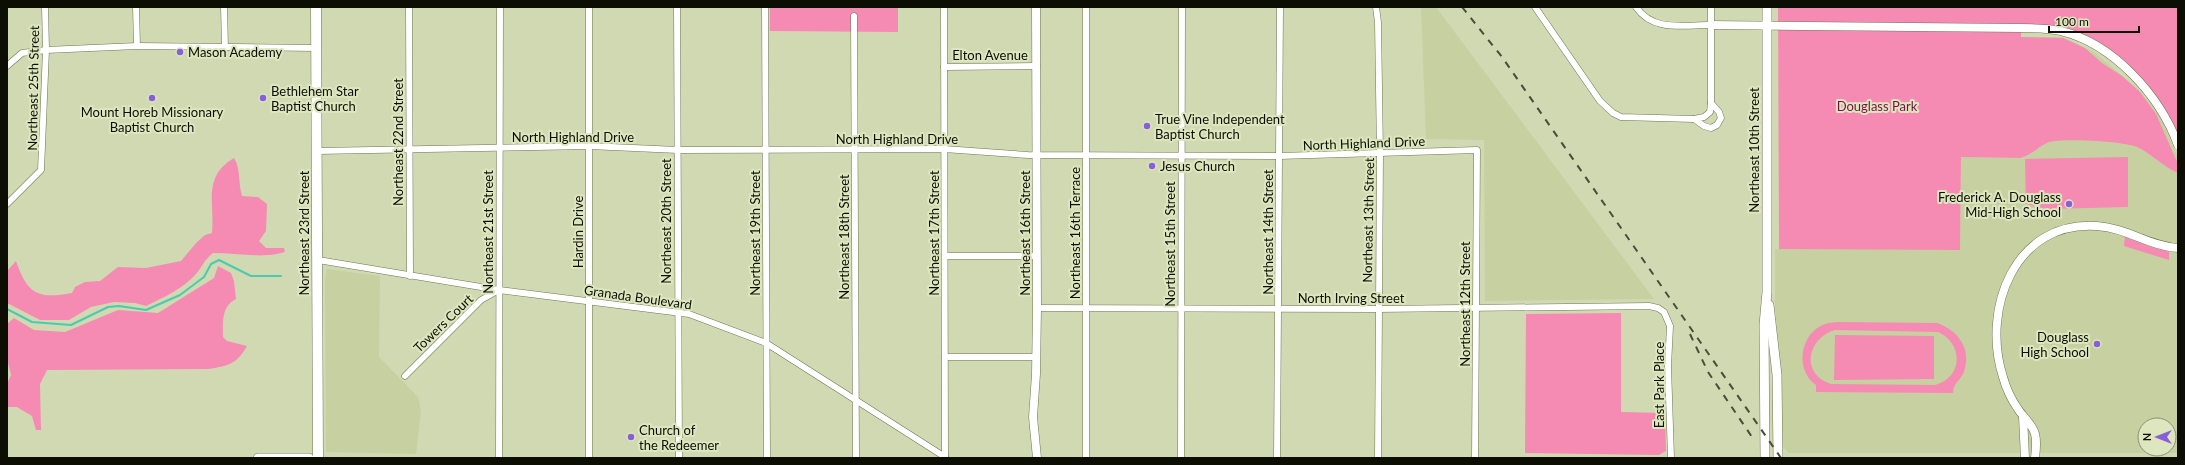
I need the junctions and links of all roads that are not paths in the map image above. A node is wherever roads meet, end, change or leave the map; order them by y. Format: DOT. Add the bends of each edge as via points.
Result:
graph roads {
  1 [pos="45,7"];
  2 [pos="136,7"];
  3 [pos="224,7"];
  4 [pos="316,7"];
  5 [pos="409,7"];
  6 [pos="500,7"];
  7 [pos="589,7"];
  8 [pos="677,7"];
  9 [pos="765,7"];
  10 [pos="944,7"];
  11 [pos="1036,7"];
  12 [pos="1086,7"];
  13 [pos="1182,7"];
  14 [pos="1280,7"];
  15 [pos="1376,7"];
  16 [pos="1535,7"];
  17 [pos="1636,7"];
  18 [pos="1711,7"];
  19 [pos="1767,7"];
  20 [pos="854,16"];
  21 [pos="1710,25"];
  22 [pos="1767,25"];
  23 [pos="137,46"];
  24 [pos="224,48"];
  25 [pos="317,48"];
  26 [pos="46,50"];
  27 [pos="7,66"];
  28 [pos="1036,66"];
  29 [pos="944,67"];
  30 [pos="1711,103"];
  31 [pos="1694,119"];
  32 [pos="2178,145"];
  33 [pos="589,146"];
  34 [pos="500,148"];
  35 [pos="765,149"];
  36 [pos="854,149"];
  37 [pos="944,149"];
  38 [pos="678,150"];
  39 [pos="1477,150"];
  40 [pos="317,151"];
  41 [pos="409,151"];
  42 [pos="1037,154"];
  43 [pos="1380,154"];
  44 [pos="1086,155"];
  45 [pos="1181,156"];
  46 [pos="1279,156"];
  47 [pos="7,204"];
  48 [pos="2178,248"];
  49 [pos="945,256"];
  50 [pos="1037,256"];
  51 [pos="318,260"];
  52 [pos="410,276"];
  53 [pos="499,290"];
  54 [pos="1767,292"];
  55 [pos="588,301"];
  56 [pos="1037,308"];
  57 [pos="1086,308"];
  58 [pos="1181,308"];
  59 [pos="1279,308"];
  60 [pos="1475,308"];
  61 [pos="1377,309"];
  62 [pos="677,312"];
  63 [pos="1664,312"];
  64 [pos="766,343"];
  65 [pos="945,357"];
  66 [pos="1036,358"];
  67 [pos="405,376"];
  68 [pos="855,399"];
  69 [pos="2023,416"];
  70 [pos="945,457"];
  71 [pos="258,458"];
  72 [pos="309,458"];
  73 [pos="318,458"];
  74 [pos="499,458"];
  75 [pos="589,458"];
  76 [pos="679,458"];
  77 [pos="767,458"];
  78 [pos="856,458"];
  79 [pos="1037,458"];
  80 [pos="1086,458"];
  81 [pos="1181,458"];
  82 [pos="1277,458"];
  83 [pos="1378,458"];
  84 [pos="1475,458"];
  85 [pos="1671,458"];
  86 [pos="1765,458"];
  87 [pos="1778,458"];
  88 [pos="2025,458"];
  89 [pos="2035,458"];
  1 -- 26 [label="street, Northeast 25th Street"];
  2 -- 23 [label="street"];
  3 -- 24 [label="street"];
  4 -- 25 [label="main road, Northeast 23rd Street"];
  5 -- 41 [label="street, Northeast 22nd Street"];
  6 -- 34 [label="street, Northeast 21st Street"];
  7 -- 33 [label="street, Hardin Drive"];
  8 -- 38 [label="street, Northeast 20th Street"];
  9 -- 35 [label="street, Northeast 19th Street"];
  10 -- 29 [label="street, Northeast 17th Street"];
  11 -- 28 [label="street, Northeast 16th Street"];
  12 -- 44 [label="street, Northeast 16th Terrace"];
  13 -- 45 [label="street, Northeast 15th Street"];
  14 -- 46 [label="street, Northeast 14th Street"];
  15 -- 43 [label="street, Northeast 13th Street"];
  16 -- 31 [label="street" via="1600,101 1613,113 1630,118"];
  17 -- 21 [label="street" via="1647,20 1658,25"];
  18 -- 21 [label="street"];
  19 -- 22 [label="main road, Northeast 10th Street"];
  20 -- 36 [label="street, Northeast 18th Street"];
  21 -- 22 [label="street"];
  21 -- 30 [label="street"];
  22 -- 32 [label="street" via="2021,28 2061,31 2091,44 2114,59 2133,76 2163,112"];
  22 -- 54 [label="main road, Northeast 10th Street"];
  23 -- 24 [label="street"];
  23 -- 26 [label="street"];
  24 -- 25 [label="street"];
  25 -- 40 [label="main road, Northeast 23rd Street"];
  26 -- 27 [label="street" via="22,53"];
  26 -- 47 [label="street, Northeast 25th Street" via="42,170"];
  28 -- 29 [label="street, Elton Avenue"];
  28 -- 42 [label="street, Northeast 16th Street"];
  29 -- 37 [label="street, Northeast 17th Street"];
  30 -- 31 [label="street" via="1710,112 1704,117"];
  30 -- 31 [label="street" via="1721,118 1717,125 1711,128"];
  33 -- 34 [label="street, North Highland Drive"];
  33 -- 38 [label="street, North Highland Drive"];
  33 -- 55 [label="street, Hardin Drive"];
  34 -- 41 [label="street, North Highland Drive"];
  34 -- 53 [label="street, Northeast 21st Street"];
  35 -- 36 [label="street, North Highland Drive"];
  35 -- 38 [label="street, North Highland Drive"];
  35 -- 64 [label="street, Northeast 19th Street"];
  36 -- 37 [label="street, North Highland Drive"];
  36 -- 68 [label="street, Northeast 18th Street"];
  37 -- 42 [label="street, North Highland Drive"];
  37 -- 49 [label="street, Northeast 17th Street"];
  38 -- 62 [label="street, Northeast 20th Street"];
  39 -- 43 [label="street, North Highland Drive"];
  39 -- 60 [label="street, Northeast 12th Street"];
  40 -- 41 [label="street, North Highland Drive"];
  40 -- 51 [label="main road, Northeast 23rd Street"];
  41 -- 52 [label="street, Northeast 22nd Street"];
  42 -- 44 [label="street, North Highland Drive"];
  42 -- 50 [label="street, Northeast 16th Street"];
  43 -- 46 [label="street, North Highland Drive"];
  43 -- 61 [label="street, Northeast 13th Street"];
  44 -- 45 [label="street, North Highland Drive"];
  44 -- 57 [label="street, Northeast 16th Terrace"];
  45 -- 46 [label="street, North Highland Drive"];
  45 -- 58 [label="street, Northeast 15th Street"];
  46 -- 59 [label="street, Northeast 14th Street"];
  48 -- 69 [label="street" via="2154,244 2122,230 2084,225 2050,233 2025,254 2007,284 1999,306 1996,332 1997,356 2003,377"];
  49 -- 50 [label="street"];
  49 -- 65 [label="street, Northeast 17th Street"];
  50 -- 56 [label="street, Northeast 16th Street"];
  51 -- 52 [label="street, Granada Boulevard"];
  51 -- 73 [label="main road, Northeast 23rd Street"];
  52 -- 53 [label="street, Granada Boulevard"];
  53 -- 55 [label="street, Granada Boulevard"];
  53 -- 67 [label="street, Towers Court" via="481,300"];
  53 -- 74 [label="street, Northeast 21st Street"];
  54 -- 86 [label="main road, Northeast 10th Street" via="1764,325"];
  54 -- 87 [label="main road, Northeast 10th Street" via="1773,325 1777,375"];
  55 -- 62 [label="street, Granada Boulevard"];
  55 -- 75 [label="street, Hardin Drive"];
  56 -- 57 [label="street, North Irving Street"];
  56 -- 66 [label="street, Northeast 16th Street"];
  57 -- 58 [label="street, North Irving Street"];
  57 -- 80 [label="street, Northeast 16th Terrace"];
  58 -- 59 [label="street, North Irving Street"];
  58 -- 81 [label="street, Northeast 15th Street"];
  59 -- 61 [label="street, North Irving Street"];
  59 -- 82 [label="street, Northeast 14th Street"];
  60 -- 61 [label="street, North Irving Street"];
  60 -- 63 [label="street, North Irving Street" via="1649,306"];
  60 -- 84 [label="street, Northeast 12th Street"];
  61 -- 83 [label="street, Northeast 13th Street"];
  62 -- 64 [label="street, Granada Boulevard"];
  62 -- 76 [label="street, Northeast 20th Street"];
  63 -- 85 [label="street, East Park Place" via="1670,326 1668,366"];
  64 -- 68 [label="street, Granada Boulevard"];
  64 -- 77 [label="street, Northeast 19th Street"];
  65 -- 66 [label="street"];
  65 -- 70 [label="street, Northeast 17th Street"];
  66 -- 79 [label="street, Northeast 16th Street" via="1033,418"];
  68 -- 70 [label="street, Granada Boulevard"];
  68 -- 78 [label="street, Northeast 18th Street"];
  69 -- 88 [label="street"];
  69 -- 89 [label="street" via="2035,433"];
  71 -- 72 [label="main road"];
}
